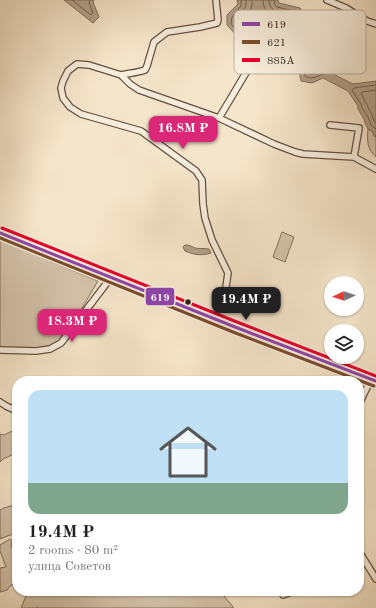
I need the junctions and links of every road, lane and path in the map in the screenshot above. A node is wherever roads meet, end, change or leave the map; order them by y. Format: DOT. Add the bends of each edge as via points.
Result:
graph roads {
  1 [pos="216,0"];
  2 [pos="327,0"];
  3 [pos="349,10"];
  4 [pos="366,20"];
  5 [pos="376,24"];
  6 [pos="245,74"];
  7 [pos="121,75"];
  8 [pos="219,118"];
  9 [pos="330,125"];
  10 [pos="354,157"];
  11 [pos="376,169"];
  12 [pos="0,233"];
  13 [pos="110,277"];
  14 [pos="213,319"];
  15 [pos="0,350"];
  16 [pos="363,376"];
  17 [pos="373,380"];
  18 [pos="364,395"];
  19 [pos="0,402"];
  20 [pos="12,409"];
  21 [pos="364,560"];
  22 [pos="376,579"];
  1 -- 7 [label="street" via="217,23 167,32 154,42 145,70"];
  2 -- 3 [label="street"];
  4 -- 5 [label="street"];
  6 -- 8 [label="street"];
  7 -- 8 [label="street" via="139,90"];
  7 -- 14 [label="street" via="77,64 68,71 63,81 63,98 70,107 81,114 141,132 196,171 202,180 205,218 212,240 228,273 226,287"];
  8 -- 10 [label="street" via="295,152"];
  9 -- 10 [label="street" via="359,128"];
  10 -- 11 [label="street"];
  12 -- 13 [label="main road"];
  13 -- 14 [label="main road"];
  13 -- 15 [label="street" via="61,343 50,349 36,351"];
  14 -- 16 [label="main road"];
  17 -- 18 [label="street"];
  19 -- 20 [label="street"];
  21 -- 22 [label="street"];
}
